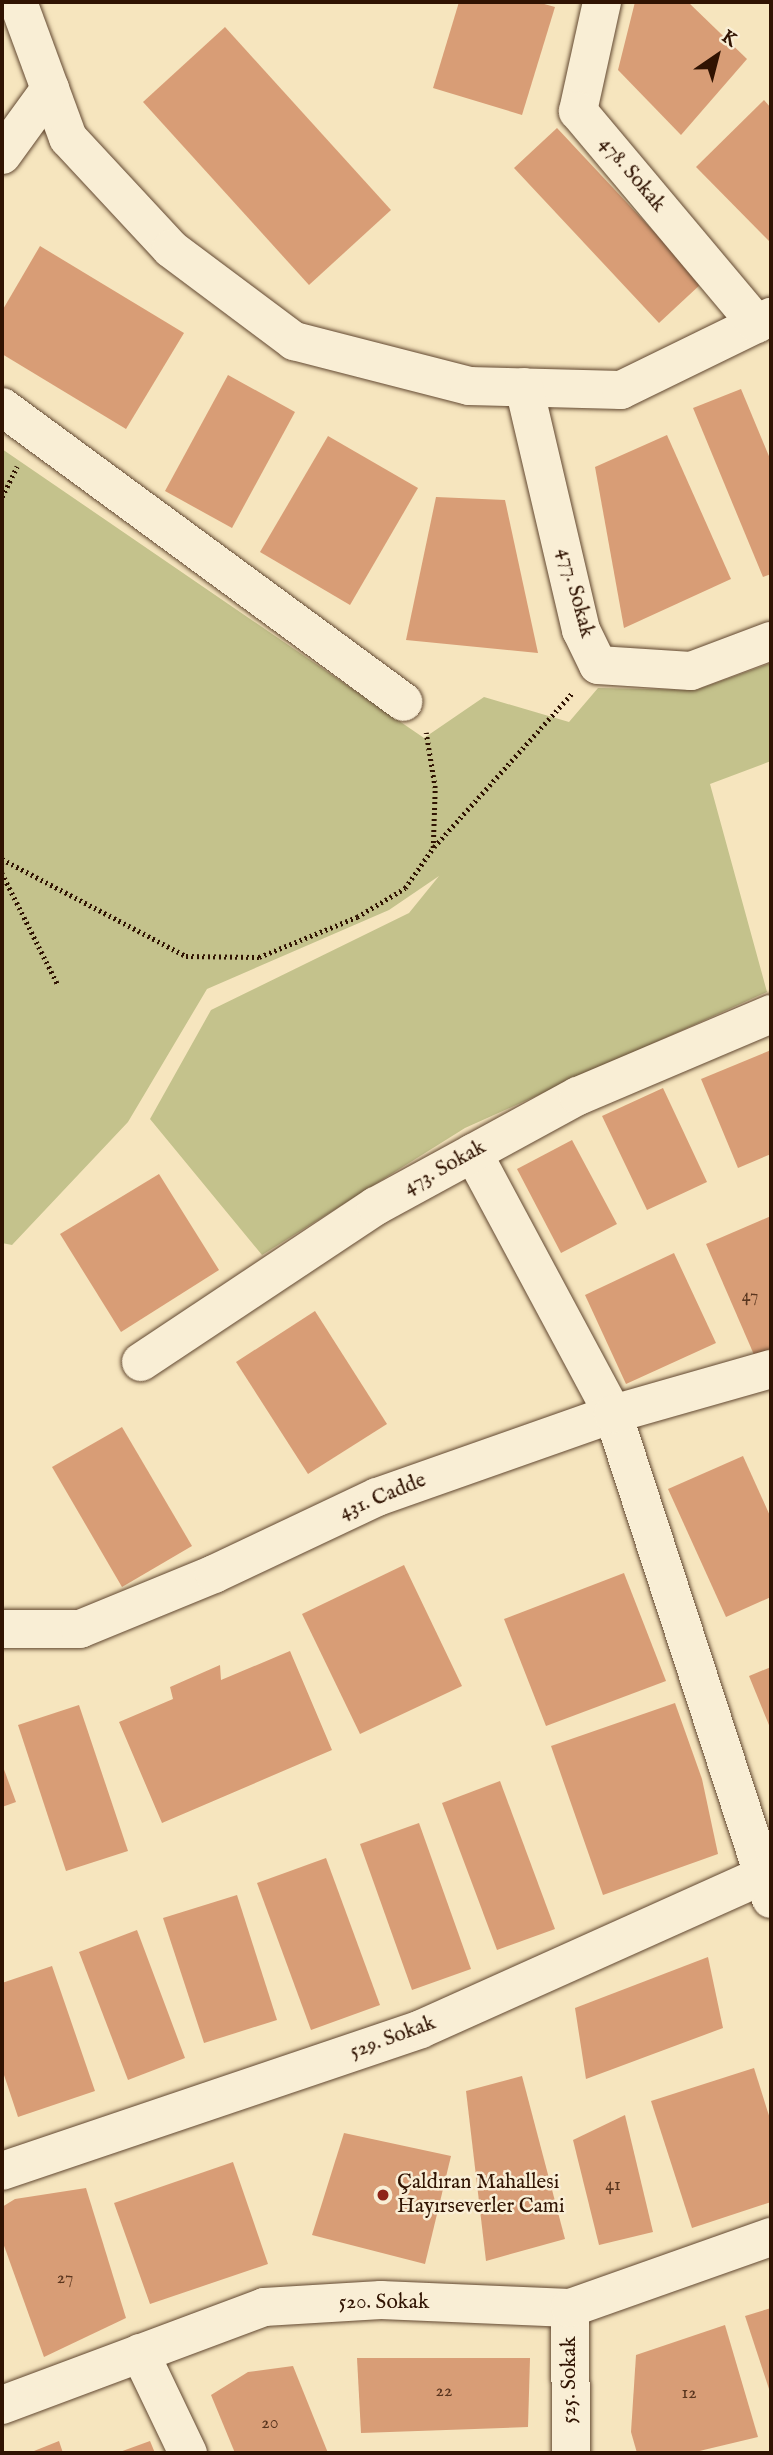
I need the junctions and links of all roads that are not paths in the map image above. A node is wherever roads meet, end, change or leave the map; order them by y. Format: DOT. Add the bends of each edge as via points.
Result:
graph roads {
  1 [pos="18,2"];
  2 [pos="602,2"];
  3 [pos="50,89"];
  4 [pos="2,155"];
  5 [pos="764,320"];
  6 [pos="524,387"];
  7 [pos="2,407"];
  8 [pos="771,641"];
  9 [pos="403,702"];
  10 [pos="771,1014"];
  11 [pos="473,1153"];
  12 [pos="141,1362"];
  13 [pos="771,1369"];
  14 [pos="613,1414"];
  15 [pos="2,1629"];
  16 [pos="769,1883"];
  17 [pos="2,2171"];
  18 [pos="771,2237"];
  19 [pos="569,2308"];
  20 [pos="140,2353"];
  21 [pos="4,2399"];
  22 [pos="188,2453"];
  23 [pos="571,2453"];
  1 -- 3 [label="street"];
  2 -- 5 [label="street, 478. Sokak" via="579,111"];
  3 -- 4 [label="street"];
  3 -- 6 [label="street" via="68,138 171,249 294,341 468,386"];
  5 -- 6 [label="street" via="621,390"];
  6 -- 8 [label="street, 477. Sokak" via="581,630 598,665 691,671"];
  7 -- 9 [label="street"];
  10 -- 11 [label="street, 473. Sokak" via="578,1096"];
  11 -- 12 [label="street, 473. Sokak" via="376,1206"];
  11 -- 14 [label="street"];
  13 -- 14 [label="street, 431. Cadde"];
  14 -- 15 [label="street, 431. Cadde" via="376,1497 214,1574 80,1629"];
  14 -- 16 [label="street"];
  16 -- 17 [label="street, 529. Sokak" via="421,2029"];
  18 -- 19 [label="street, 520. Sokak"];
  19 -- 20 [label="street, 520. Sokak" via="381,2300 264,2306"];
  19 -- 23 [label="street, 525. Sokak"];
  20 -- 21 [label="street, 520. Sokak"];
  20 -- 22 [label="street"];
}
